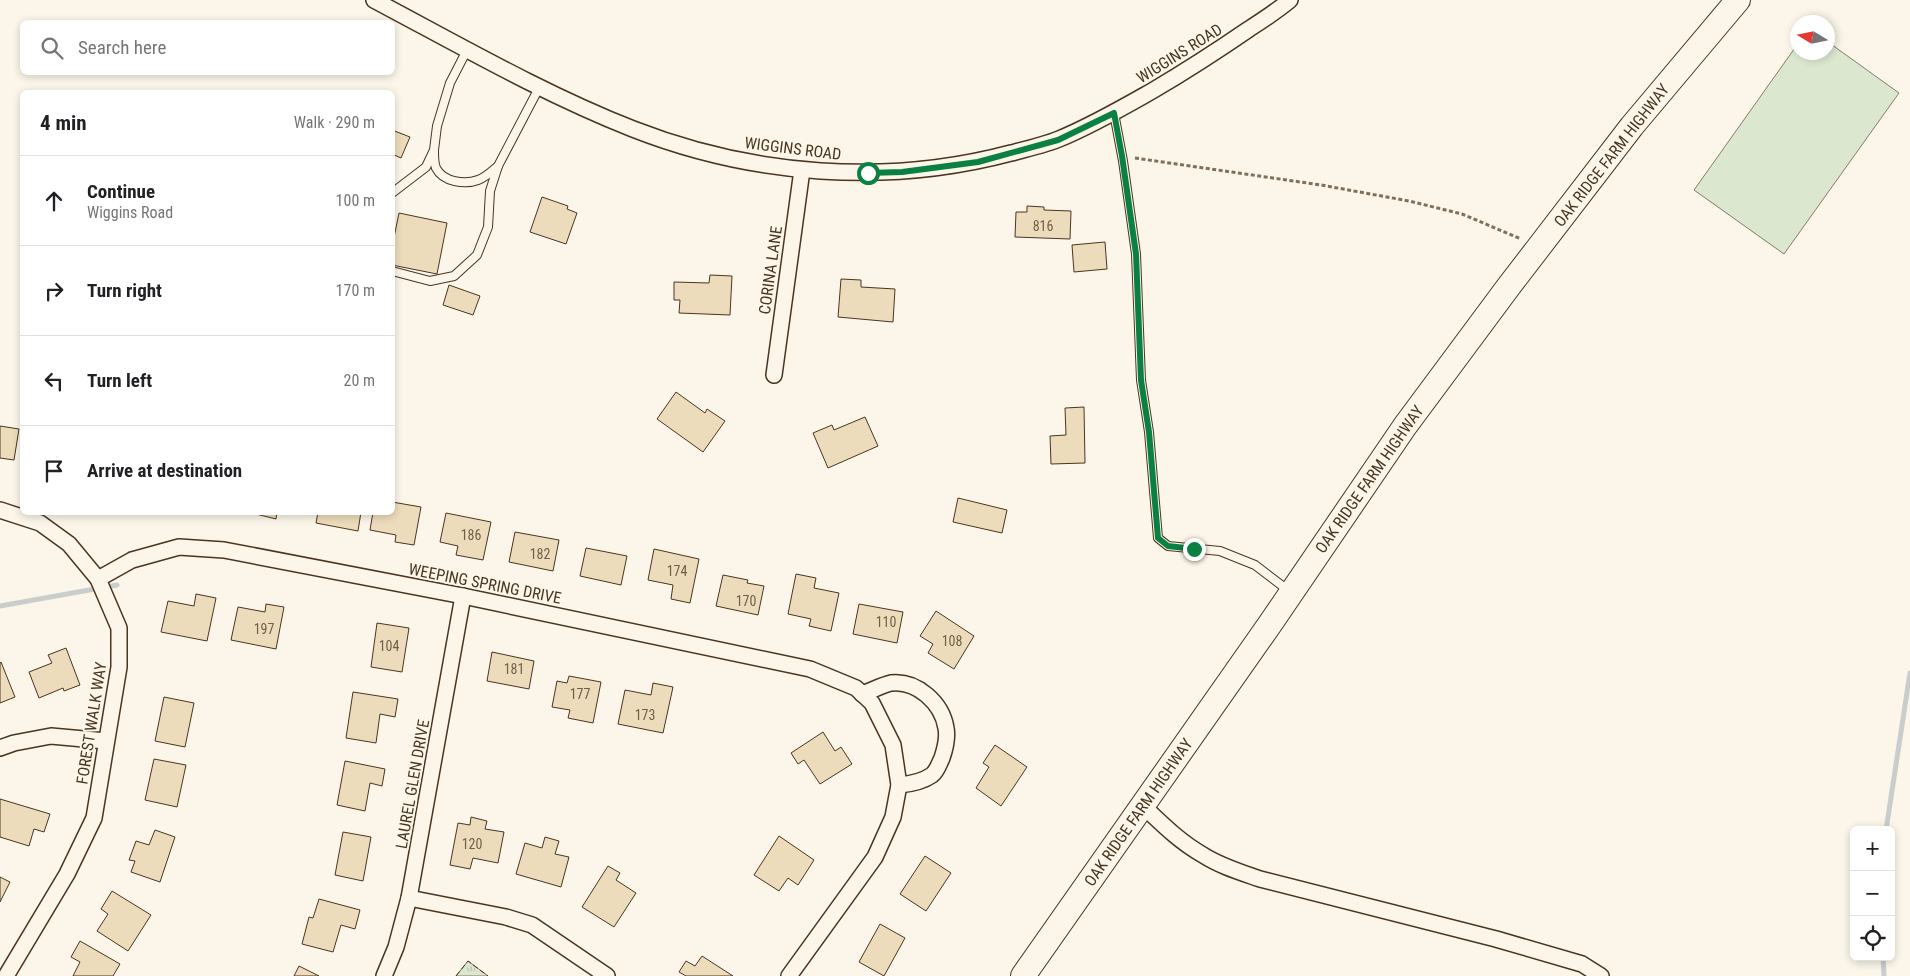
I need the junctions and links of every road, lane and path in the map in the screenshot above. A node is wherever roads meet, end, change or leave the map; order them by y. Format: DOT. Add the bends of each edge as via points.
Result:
graph roads {
  1 [pos="374,0"];
  2 [pos="1738,0"];
  3 [pos="1282,2"];
  4 [pos="467,50"];
  5 [pos="540,86"];
  6 [pos="1114,113"];
  7 [pos="434,150"];
  8 [pos="1122,156"];
  9 [pos="498,166"];
  10 [pos="802,170"];
  11 [pos="395,191"];
  12 [pos="1540,247"];
  13 [pos="395,272"];
  14 [pos="774,374"];
  15 [pos="0,510"];
  16 [pos="98,579"];
  17 [pos="1291,593"];
  18 [pos="463,596"];
  19 [pos="862,694"];
  20 [pos="106,741"];
  21 [pos="0,748"];
  22 [pos="899,785"];
  23 [pos="1143,806"];
  24 [pos="409,898"];
  25 [pos="6,976"];
  26 [pos="384,976"];
  27 [pos="607,976"];
  28 [pos="789,976"];
  29 [pos="1023,976"];
  30 [pos="1601,976"];
  1 -- 4 [label="street, WIGGINS ROAD"];
  2 -- 12 [label="main road, OAK RIDGE FARM HIGHWAY" via="1632,126"];
  3 -- 6 [label="street, WIGGINS ROAD" via="1201,62"];
  4 -- 5 [label="street, WIGGINS ROAD"];
  4 -- 7 [label="lane" via="450,83 437,126"];
  5 -- 9 [label="lane"];
  5 -- 10 [label="street, WIGGINS ROAD" via="591,111 667,141 725,157"];
  6 -- 8 [label="lane"];
  6 -- 10 [label="street, WIGGINS ROAD" via="1058,140 978,162 902,172"];
  7 -- 9 [label="lane" via="439,173 455,181 478,180"];
  7 -- 11 [label="lane" via="426,167"];
  8 -- 12 [label="path" via="1321,184 1408,201 1462,214"];
  8 -- 17 [label="lane" via="1136,254 1141,380 1158,538 1168,546 1220,551 1255,566"];
  9 -- 13 [label="lane" via="490,191 488,227 477,255 454,276 430,281"];
  10 -- 14 [label="street, CORINA LANE"];
  12 -- 17 [label="main road, OAK RIDGE FARM HIGHWAY" via="1405,426"];
  15 -- 16 [label="street, FOREST WALK WAY" via="40,523 69,544"];
  16 -- 18 [label="street, WEEPING SPRING DRIVE" via="132,560 179,547 224,550"];
  16 -- 20 [label="street, FOREST WALK WAY" via="119,628 119,667"];
  17 -- 23 [label="main road, OAK RIDGE FARM HIGHWAY"];
  18 -- 19 [label="street, WEEPING SPRING DRIVE" via="810,669 856,688"];
  18 -- 24 [label="street, LAUREL GLEN DRIVE"];
  19 -- 22 [label="street, WEEPING SPRING DRIVE" via="872,703 893,744"];
  19 -- 22 [label="street" via="891,683 905,684 922,690 938,705 946,728 945,749 939,765 932,774 916,783"];
  20 -- 21 [label="street" via="51,736"];
  20 -- 25 [label="street, FOREST WALK WAY" via="94,818 67,874"];
  22 -- 28 [label="street, WEEPING SPRING DRIVE" via="893,817 875,857"];
  23 -- 29 [label="main road, OAK RIDGE FARM HIGHWAY"];
  23 -- 30 [label="street" via="1174,835 1223,866 1260,879 1582,964"];
  24 -- 26 [label="street, LAUREL GLEN DRIVE" via="396,947"];
  24 -- 27 [label="street" via="532,925"];
}
